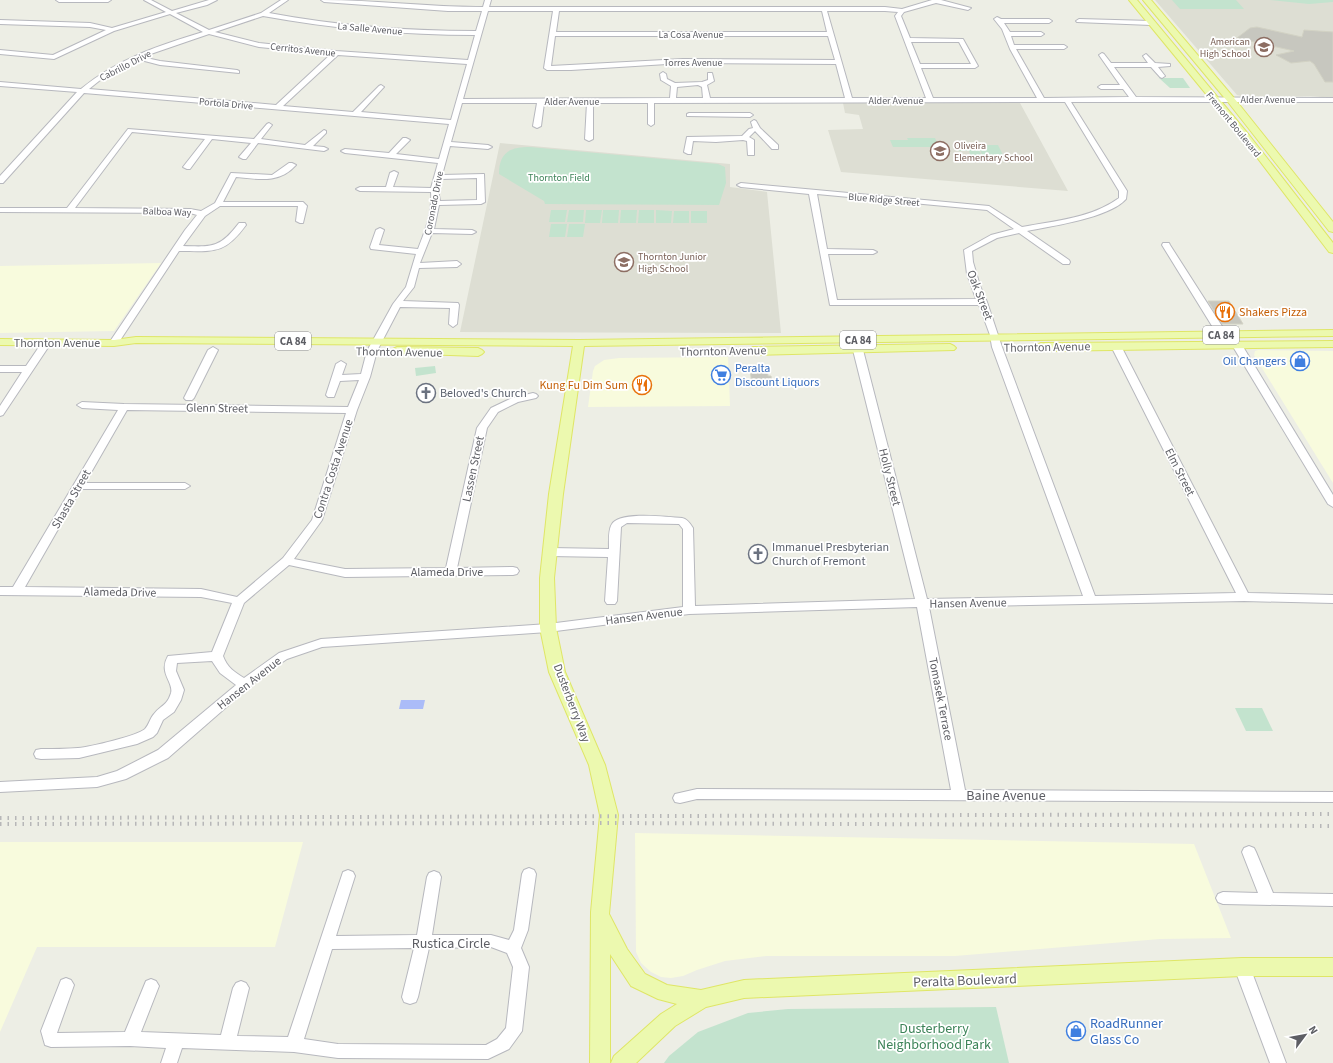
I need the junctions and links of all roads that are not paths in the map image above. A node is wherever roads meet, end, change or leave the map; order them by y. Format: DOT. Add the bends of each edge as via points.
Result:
graph roads {
  1 [pos="58,0"];
  2 [pos="108,0"];
  3 [pos="147,0"];
  4 [pos="214,0"];
  5 [pos="284,0"];
  6 [pos="324,0"];
  7 [pos="488,0"];
  8 [pos="1133,0"];
  9 [pos="1148,0"];
  10 [pos="937,1"];
  11 [pos="968,8"];
  12 [pos="485,9"];
  13 [pos="556,9"];
  14 [pos="824,9"];
  15 [pos="902,11"];
  16 [pos="172,13"];
  17 [pos="263,14"];
  18 [pos="1049,21"];
  19 [pos="1078,21"];
  20 [pos="0,22"];
  21 [pos="1151,23"];
  22 [pos="112,30"];
  23 [pos="210,32"];
  24 [pos="479,33"];
  25 [pos="552,34"];
  26 [pos="831,34"];
  27 [pos="1008,34"];
  28 [pos="1042,34"];
  29 [pos="908,40"];
  30 [pos="1012,47"];
  31 [pos="1064,47"];
  32 [pos="0,52"];
  33 [pos="336,53"];
  34 [pos="1102,55"];
  35 [pos="1146,56"];
  36 [pos="136,57"];
  37 [pos="469,62"];
  38 [pos="838,62"];
  39 [pos="1109,65"];
  40 [pos="1154,65"];
  41 [pos="918,66"];
  42 [pos="1168,66"];
  43 [pos="237,72"];
  44 [pos="663,74"];
  45 [pos="710,74"];
  46 [pos="1162,76"];
  47 [pos="0,84"];
  48 [pos="703,84"];
  49 [pos="674,85"];
  50 [pos="381,87"];
  51 [pos="1101,87"];
  52 [pos="1124,87"];
  53 [pos="82,91"];
  54 [pos="651,100"];
  55 [pos="673,100"];
  56 [pos="707,100"];
  57 [pos="849,100"];
  58 [pos="930,100"];
  59 [pos="1042,100"];
  60 [pos="1067,100"];
  61 [pos="1134,100"];
  62 [pos="1215,100"];
  63 [pos="1231,100"];
  64 [pos="1333,100"];
  65 [pos="459,101"];
  66 [pos="541,101"];
  67 [pos="590,101"];
  68 [pos="748,101"];
  69 [pos="278,107"];
  70 [pos="355,114"];
  71 [pos="690,115"];
  72 [pos="750,115"];
  73 [pos="453,122"];
  74 [pos="650,124"];
  75 [pos="269,126"];
  76 [pos="537,126"];
  77 [pos="757,128"];
  78 [pos="324,132"];
  79 [pos="210,137"];
  80 [pos="744,138"];
  81 [pos="589,139"];
  82 [pos="406,140"];
  83 [pos="256,141"];
  84 [pos="446,144"];
  85 [pos="307,147"];
  86 [pos="488,147"];
  87 [pos="776,147"];
  88 [pos="324,149"];
  89 [pos="345,151"];
  90 [pos="688,152"];
  91 [pos="751,153"];
  92 [pos="391,155"];
  93 [pos="243,158"];
  94 [pos="442,161"];
  95 [pos="292,165"];
  96 [pos="188,167"];
  97 [pos="394,172"];
  98 [pos="438,177"];
  99 [pos="0,181"];
  100 [pos="741,185"];
  101 [pos="360,189"];
  102 [pos="389,189"];
  103 [pos="434,190"];
  104 [pos="813,193"];
  105 [pos="436,203"];
  106 [pos="218,204"];
  107 [pos="70,209"];
  108 [pos="0,210"];
  109 [pos="202,214"];
  110 [pos="300,221"];
  111 [pos="242,224"];
  112 [pos="1333,229"];
  113 [pos="380,230"];
  114 [pos="1020,230"];
  115 [pos="429,231"];
  116 [pos="472,232"];
  117 [pos="1166,245"];
  118 [pos="177,248"];
  119 [pos="1333,250"];
  120 [pos="824,251"];
  121 [pos="421,252"];
  122 [pos="873,252"];
  123 [pos="1066,262"];
  124 [pos="457,264"];
  125 [pos="415,266"];
  126 [pos="983,302"];
  127 [pos="397,304"];
  128 [pos="453,324"];
  129 [pos="1333,333"];
  130 [pos="1222,334"];
  131 [pos="0,342"];
  132 [pos="46,343"];
  133 [pos="114,343"];
  134 [pos="996,343"];
  135 [pos="1333,344"];
  136 [pos="1237,345"];
  137 [pos="374,346"];
  138 [pos="1116,346"];
  139 [pos="578,348"];
  140 [pos="213,350"];
  141 [pos="858,350"];
  142 [pos="341,364"];
  143 [pos="0,369"];
  144 [pos="29,369"];
  145 [pos="366,377"];
  146 [pos="337,378"];
  147 [pos="331,395"];
  148 [pos="533,396"];
  149 [pos="189,398"];
  150 [pos="82,404"];
  151 [pos="124,407"];
  152 [pos="352,410"];
  153 [pos="0,412"];
  154 [pos="78,486"];
  155 [pos="185,486"];
  156 [pos="1333,504"];
  157 [pos="550,552"];
  158 [pos="614,553"];
  159 [pos="287,561"];
  160 [pos="513,571"];
  161 [pos="451,572"];
  162 [pos="0,592"];
  163 [pos="18,592"];
  164 [pos="1244,597"];
  165 [pos="1333,599"];
  166 [pos="239,601"];
  167 [pos="611,601"];
  168 [pos="1091,601"];
  169 [pos="922,603"];
  170 [pos="689,610"];
  171 [pos="548,628"];
  172 [pos="217,656"];
  173 [pos="245,684"];
  174 [pos="41,754"];
  175 [pos="0,787"];
  176 [pos="959,795"];
  177 [pos="1333,797"];
  178 [pos="680,798"];
  179 [pos="1249,852"];
  180 [pos="529,874"];
  181 [pos="348,876"];
  182 [pos="434,877"];
  183 [pos="1223,898"];
  184 [pos="1268,899"];
  185 [pos="1333,900"];
  186 [pos="600,912"];
  187 [pos="423,942"];
  188 [pos="326,943"];
  189 [pos="513,948"];
  190 [pos="1242,967"];
  191 [pos="1333,967"];
  192 [pos="66,985"];
  193 [pos="151,986"];
  194 [pos="241,988"];
  195 [pos="410,997"];
  196 [pos="701,999"];
  197 [pos="130,1039"];
  198 [pos="176,1040"];
  199 [pos="227,1042"];
  200 [pos="294,1045"];
  201 [pos="169,1063"];
  202 [pos="600,1063"];
  203 [pos="621,1063"];
  204 [pos="1278,1063"];
  1 -- 2 [label="street"];
  3 -- 16 [label="street, Cerritos Avenue"];
  4 -- 16 [label="street"];
  5 -- 17 [label="street, Cabrillo Drive"];
  6 -- 12 [label="street" via="448,9"];
  7 -- 12 [label="street, Coronado Drive"];
  8 -- 21 [label="main road, Fremont Boulevard"];
  9 -- 63 [label="main road, Fremont Boulevard"];
  10 -- 11 [label="street"];
  10 -- 15 [label="street"];
  12 -- 13 [label="street"];
  12 -- 24 [label="street, Coronado Drive"];
  13 -- 14 [label="street" via="719,6"];
  13 -- 25 [label="street"];
  14 -- 15 [label="street"];
  14 -- 26 [label="street"];
  15 -- 29 [label="street" via="898,16"];
  16 -- 22 [label="street"];
  16 -- 23 [label="street, Cerritos Avenue"];
  17 -- 23 [label="street, Cabrillo Drive"];
  17 -- 24 [label="street, La Salle Avenue" via="314,24 442,34"];
  18 -- 27 [label="street" via="999,20"];
  19 -- 21 [label="street"];
  20 -- 22 [label="street" via="90,25"];
  21 -- 62 [label="main road, Fremont Boulevard"];
  22 -- 32 [label="street" via="54,57"];
  23 -- 33 [label="street, Cerritos Avenue" via="259,45"];
  23 -- 36 [label="street, Cabrillo Drive"];
  24 -- 37 [label="street, Coronado Drive"];
  25 -- 26 [label="street, La Cosa Avenue"];
  25 -- 38 [label="street, Torres Avenue" via="547,68 683,61"];
  26 -- 38 [label="street"];
  27 -- 28 [label="street"];
  27 -- 30 [label="street"];
  29 -- 41 [label="street"];
  29 -- 41 [label="street" via="961,40 975,66"];
  30 -- 31 [label="street"];
  30 -- 59 [label="street"];
  33 -- 37 [label="street, Cerritos Avenue"];
  33 -- 69 [label="street"];
  34 -- 39 [label="street"];
  35 -- 40 [label="street"];
  36 -- 43 [label="street"];
  36 -- 53 [label="street, Cabrillo Drive" via="110,71"];
  37 -- 65 [label="street, Coronado Drive"];
  38 -- 57 [label="street"];
  39 -- 40 [label="street"];
  39 -- 52 [label="street"];
  40 -- 42 [label="street"];
  40 -- 46 [label="street"];
  41 -- 58 [label="street"];
  44 -- 49 [label="street" via="664,80"];
  45 -- 48 [label="street" via="711,81"];
  47 -- 53 [label="street, Portola Drive"];
  48 -- 49 [label="street"];
  48 -- 56 [label="street"];
  49 -- 55 [label="street"];
  50 -- 70 [label="street"];
  51 -- 52 [label="street"];
  52 -- 61 [label="street"];
  53 -- 69 [label="street, Portola Drive"];
  53 -- 99 [label="street, Cabrillo Drive"];
  54 -- 55 [label="street, Alder Avenue"];
  54 -- 67 [label="street, Alder Avenue"];
  54 -- 74 [label="street"];
  55 -- 56 [label="street, Alder Avenue"];
  56 -- 68 [label="street, Alder Avenue"];
  57 -- 58 [label="street, Alder Avenue"];
  57 -- 68 [label="street, Alder Avenue"];
  58 -- 59 [label="street, Alder Avenue"];
  59 -- 60 [label="street, Alder Avenue"];
  60 -- 61 [label="street, Alder Avenue"];
  60 -- 114 [label="street, Oak Street" via="1123,191 1123,196 1106,209 1085,216"];
  61 -- 62 [label="street, Alder Avenue"];
  62 -- 63 [label="street, Alder Avenue"];
  62 -- 119 [label="main road, Fremont Boulevard"];
  63 -- 64 [label="street, Alder Avenue"];
  63 -- 112 [label="main road, Fremont Boulevard"];
  65 -- 66 [label="street, Alder Avenue"];
  65 -- 73 [label="street, Coronado Drive"];
  66 -- 67 [label="street, Alder Avenue"];
  66 -- 76 [label="street"];
  67 -- 81 [label="street"];
  68 -- 72 [label="street"];
  69 -- 70 [label="street, Portola Drive"];
  70 -- 73 [label="street, Portola Drive"];
  71 -- 72 [label="street"];
  72 -- 77 [label="street"];
  73 -- 84 [label="street, Coronado Drive"];
  75 -- 83 [label="street"];
  77 -- 80 [label="street" via="751,130"];
  77 -- 87 [label="street"];
  78 -- 85 [label="street"];
  79 -- 83 [label="street"];
  79 -- 96 [label="street"];
  79 -- 107 [label="street" via="130,130"];
  80 -- 90 [label="street" via="690,139"];
  80 -- 91 [label="street" via="750,140"];
  82 -- 92 [label="street"];
  83 -- 85 [label="street"];
  83 -- 93 [label="street"];
  84 -- 86 [label="street"];
  84 -- 94 [label="street, Coronado Drive"];
  85 -- 88 [label="street"];
  89 -- 92 [label="street"];
  92 -- 94 [label="street"];
  94 -- 98 [label="street, Coronado Drive"];
  95 -- 106 [label="street" via="280,175 234,175"];
  97 -- 102 [label="street"];
  98 -- 103 [label="street, Coronado Drive"];
  98 -- 105 [label="street" via="481,176 481,202"];
  100 -- 104 [label="street, Blue Ridge Street"];
  101 -- 102 [label="street"];
  102 -- 103 [label="street"];
  103 -- 105 [label="street, Coronado Drive"];
  104 -- 114 [label="street, Blue Ridge Street" via="990,208"];
  104 -- 120 [label="street"];
  105 -- 115 [label="street, Coronado Drive"];
  106 -- 109 [label="street"];
  106 -- 110 [label="street" via="300,204 303,206"];
  107 -- 108 [label="street, Balboa Way"];
  107 -- 109 [label="street, Balboa Way" via="190,210"];
  109 -- 118 [label="street, Balboa Way"];
  111 -- 118 [label="street" via="228,242 214,248"];
  113 -- 121 [label="street" via="374,247"];
  114 -- 123 [label="street, Blue Ridge Street"];
  114 -- 126 [label="street, Oak Street" via="997,235 968,250 968,264"];
  115 -- 116 [label="street"];
  115 -- 121 [label="street, Coronado Drive"];
  117 -- 130 [label="street"];
  118 -- 133 [label="street, Balboa Way"];
  120 -- 122 [label="street"];
  120 -- 126 [label="street" via="833,303"];
  121 -- 125 [label="street, Coronado Drive"];
  124 -- 125 [label="street"];
  125 -- 127 [label="street, Coronado Drive" via="410,287"];
  126 -- 134 [label="street, Oak Street"];
  127 -- 128 [label="street" via="454,305"];
  127 -- 137 [label="street, Coronado Drive"];
  129 -- 130 [label="main road, Thornton Avenue / CA 84"];
  130 -- 134 [label="main road, Thornton Avenue / CA 84"];
  131 -- 132 [label="main road, Thornton Avenue / CA 84"];
  132 -- 133 [label="main road, Thornton Avenue / CA 84"];
  132 -- 144 [label="street"];
  133 -- 137 [label="main road, Thornton Avenue / CA 84" via="136,340"];
  133 -- 140 [label="main road, Thornton Avenue / CA 84" via="131,349"];
  134 -- 138 [label="main road, Thornton Avenue / CA 84"];
  134 -- 139 [label="main road, Thornton Avenue / CA 84"];
  134 -- 141 [label="main road, Thornton Avenue / CA 84"];
  134 -- 168 [label="street, Oak Street"];
  135 -- 136 [label="main road, Thornton Avenue / CA 84"];
  136 -- 138 [label="main road, Thornton Avenue / CA 84"];
  136 -- 156 [label="street"];
  137 -- 139 [label="main road, Thornton Avenue / CA 84"];
  137 -- 140 [label="main road, Thornton Avenue / CA 84"];
  137 -- 145 [label="street, Contra Costa Avenue"];
  138 -- 164 [label="street, Elm Street"];
  139 -- 141 [label="main road, Thornton Avenue / CA 84"];
  139 -- 157 [label="main road, Dusterberry Way"];
  140 -- 149 [label="street"];
  141 -- 169 [label="street, Holly Street"];
  142 -- 146 [label="street"];
  143 -- 144 [label="street"];
  144 -- 153 [label="street"];
  145 -- 146 [label="street"];
  145 -- 152 [label="street, Contra Costa Avenue"];
  146 -- 147 [label="street"];
  148 -- 161 [label="street, Lassen Street" via="515,400 494,410 482,428"];
  150 -- 151 [label="street, Glenn Street"];
  151 -- 152 [label="street, Glenn Street"];
  151 -- 154 [label="street, Shasta Street"];
  152 -- 159 [label="street, Contra Costa Avenue" via="317,520"];
  154 -- 155 [label="street"];
  154 -- 163 [label="street, Shasta Street"];
  157 -- 158 [label="street"];
  157 -- 171 [label="main road, Dusterberry Way" via="547,578"];
  158 -- 167 [label="street"];
  158 -- 170 [label="street" via="616,526 620,522 626,520 685,523 688,528"];
  159 -- 161 [label="street, Alameda Drive" via="345,572"];
  159 -- 166 [label="street, Contra Costa Avenue"];
  160 -- 161 [label="street, Alameda Drive"];
  162 -- 163 [label="street, Alameda Drive"];
  163 -- 166 [label="street, Alameda Drive" via="201,593"];
  164 -- 165 [label="street, Hansen Avenue"];
  164 -- 168 [label="street, Hansen Avenue"];
  166 -- 172 [label="street, Contra Costa Avenue"];
  168 -- 169 [label="street, Hansen Avenue"];
  169 -- 170 [label="street, Hansen Avenue"];
  169 -- 176 [label="street, Tomasek Terrace"];
  170 -- 171 [label="street, Hansen Avenue"];
  171 -- 173 [label="street, Hansen Avenue" via="321,643 283,656"];
  171 -- 186 [label="main road, Dusterberry Way" via="558,672 597,765 609,815"];
  172 -- 173 [label="street" via="219,666 227,675"];
  172 -- 174 [label="street" via="172,659 170,672 178,690 175,700 169,709 158,717 148,734 79,754"];
  173 -- 175 [label="street, Hansen Avenue" via="163,754 121,775 97,782"];
  176 -- 177 [label="street, Baine Avenue"];
  176 -- 178 [label="street, Baine Avenue" via="697,794"];
  179 -- 184 [label="street"];
  180 -- 189 [label="street" via="521,930"];
  181 -- 188 [label="street"];
  182 -- 187 [label="street"];
  183 -- 184 [label="street"];
  184 -- 185 [label="street"];
  186 -- 196 [label="main road" via="620,955 638,980 665,993"];
  186 -- 202 [label="main road, Dusterberry Way"];
  187 -- 188 [label="street, Rustica Circle"];
  187 -- 189 [label="street, Rustica Circle" via="492,941"];
  187 -- 195 [label="street"];
  188 -- 200 [label="street"];
  189 -- 200 [label="street" via="521,967 514,1031 503,1044 488,1052 338,1051"];
  190 -- 191 [label="main road, Peralta Boulevard"];
  190 -- 196 [label="main road, Peralta Boulevard" via="744,989"];
  190 -- 204 [label="street"];
  192 -- 197 [label="street" via="49,1031 51,1040"];
  193 -- 197 [label="street"];
  194 -- 199 [label="street"];
  196 -- 203 [label="main road, Peralta Boulevard" via="668,1020"];
  197 -- 198 [label="street"];
  198 -- 199 [label="street"];
  198 -- 201 [label="street"];
  199 -- 200 [label="street"];
}
